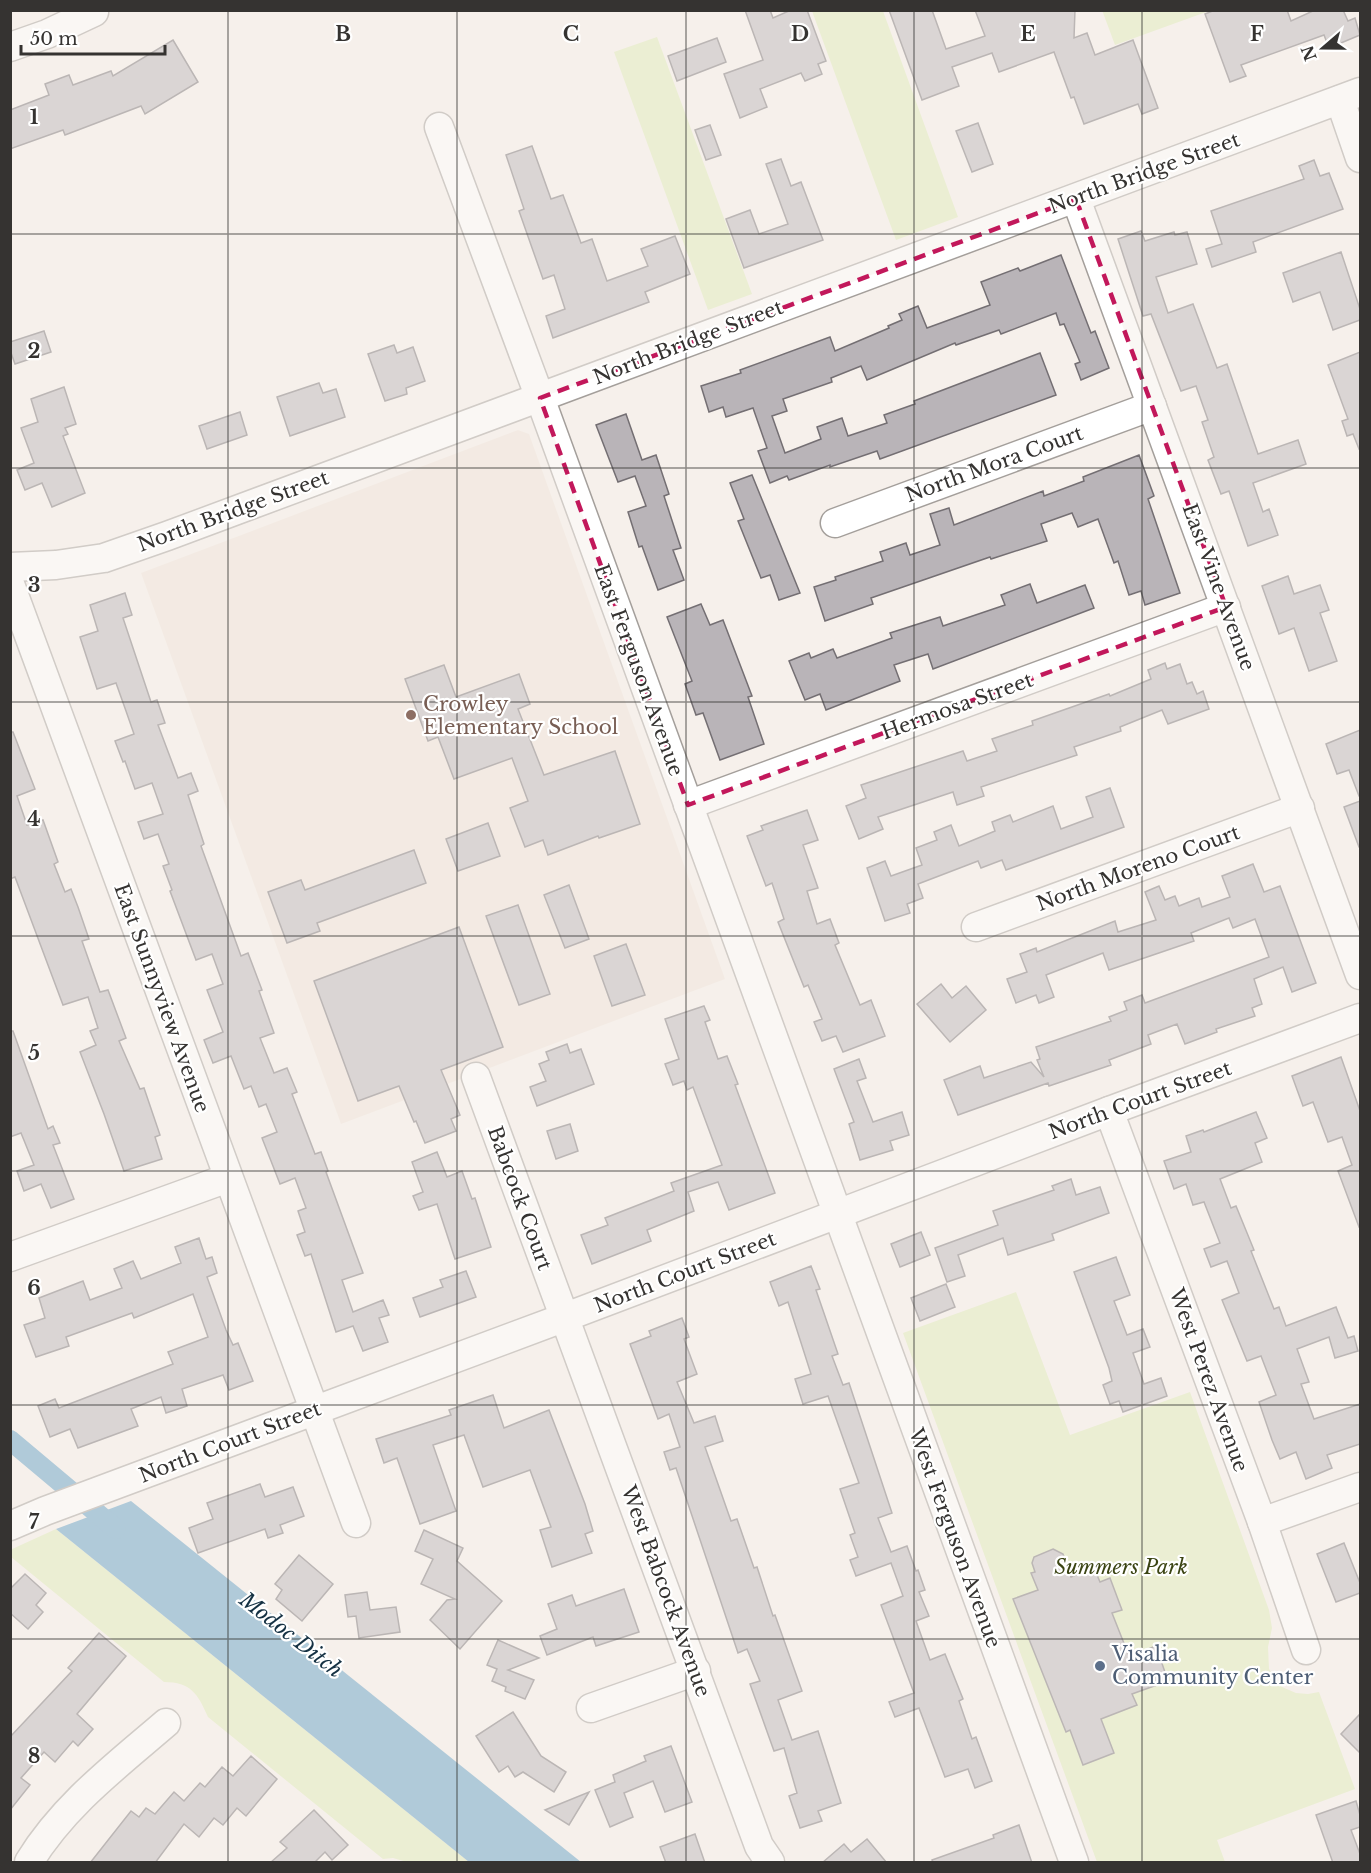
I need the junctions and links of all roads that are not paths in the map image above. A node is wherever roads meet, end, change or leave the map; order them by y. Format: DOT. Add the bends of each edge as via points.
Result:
graph roads {
  1 [pos="94,12"];
  2 [pos="10,47"];
  3 [pos="1350,96"];
  4 [pos="439,128"];
  5 [pos="1360,158"];
  6 [pos="1076,199"];
  7 [pos="540,398"];
  8 [pos="1152,406"];
  9 [pos="835,523"];
  10 [pos="10,567"];
  11 [pos="10,584"];
  12 [pos="1226,607"];
  13 [pos="688,805"];
  14 [pos="1300,808"];
  15 [pos="976,927"];
  16 [pos="1360,975"];
  17 [pos="1360,1018"];
  18 [pos="476,1077"];
  19 [pos="1109,1111"];
  20 [pos="228,1178"];
  21 [pos="837,1214"];
  22 [pos="10,1257"];
  23 [pos="563,1318"];
  24 [pos="314,1411"];
  25 [pos="1360,1487"];
  26 [pos="1262,1522"];
  27 [pos="356,1523"];
  28 [pos="10,1526"];
  29 [pos="1306,1650"];
  30 [pos="696,1671"];
  31 [pos="591,1708"];
  32 [pos="166,1723"];
  33 [pos="29,1863"];
  34 [pos="770,1863"];
  35 [pos="1074,1863"];
  1 -- 2 [label="street"];
  3 -- 5 [label="street"];
  3 -- 6 [label="street, North Bridge Street"];
  4 -- 7 [label="street, East Ferguson Avenue"];
  6 -- 7 [label="street, North Bridge Street"];
  6 -- 8 [label="street, East Vine Avenue"];
  7 -- 10 [label="street, North Bridge Street" via="104,558"];
  7 -- 13 [label="street, East Ferguson Avenue"];
  8 -- 9 [label="street, North Mora Court"];
  8 -- 12 [label="street, East Vine Avenue"];
  11 -- 20 [label="street, East Sunnyview Avenue"];
  12 -- 13 [label="street, Hermosa Street"];
  12 -- 14 [label="street, East Vine Avenue"];
  13 -- 21 [label="street, East Ferguson Avenue"];
  14 -- 15 [label="street, North Moreno Court"];
  14 -- 16 [label="street, East Vine Avenue"];
  17 -- 19 [label="street, North Court Street"];
  18 -- 23 [label="street, Babcock Court"];
  19 -- 21 [label="street, North Court Street"];
  19 -- 26 [label="street, West Perez Avenue"];
  20 -- 22 [label="street"];
  20 -- 24 [label="street, East Sunnyview Avenue"];
  21 -- 23 [label="street, North Court Street"];
  21 -- 35 [label="street, West Ferguson Avenue"];
  23 -- 24 [label="street, North Court Street"];
  23 -- 30 [label="street, West Babcock Avenue"];
  24 -- 27 [label="street, East Sunnyview Avenue"];
  24 -- 28 [label="street, North Court Street"];
  25 -- 26 [label="street"];
  26 -- 29 [label="street, West Perez Avenue"];
  30 -- 31 [label="street"];
  30 -- 34 [label="street, West Babcock Avenue" via="759,1846"];
  32 -- 33 [label="street" via="72,1806"];
}
